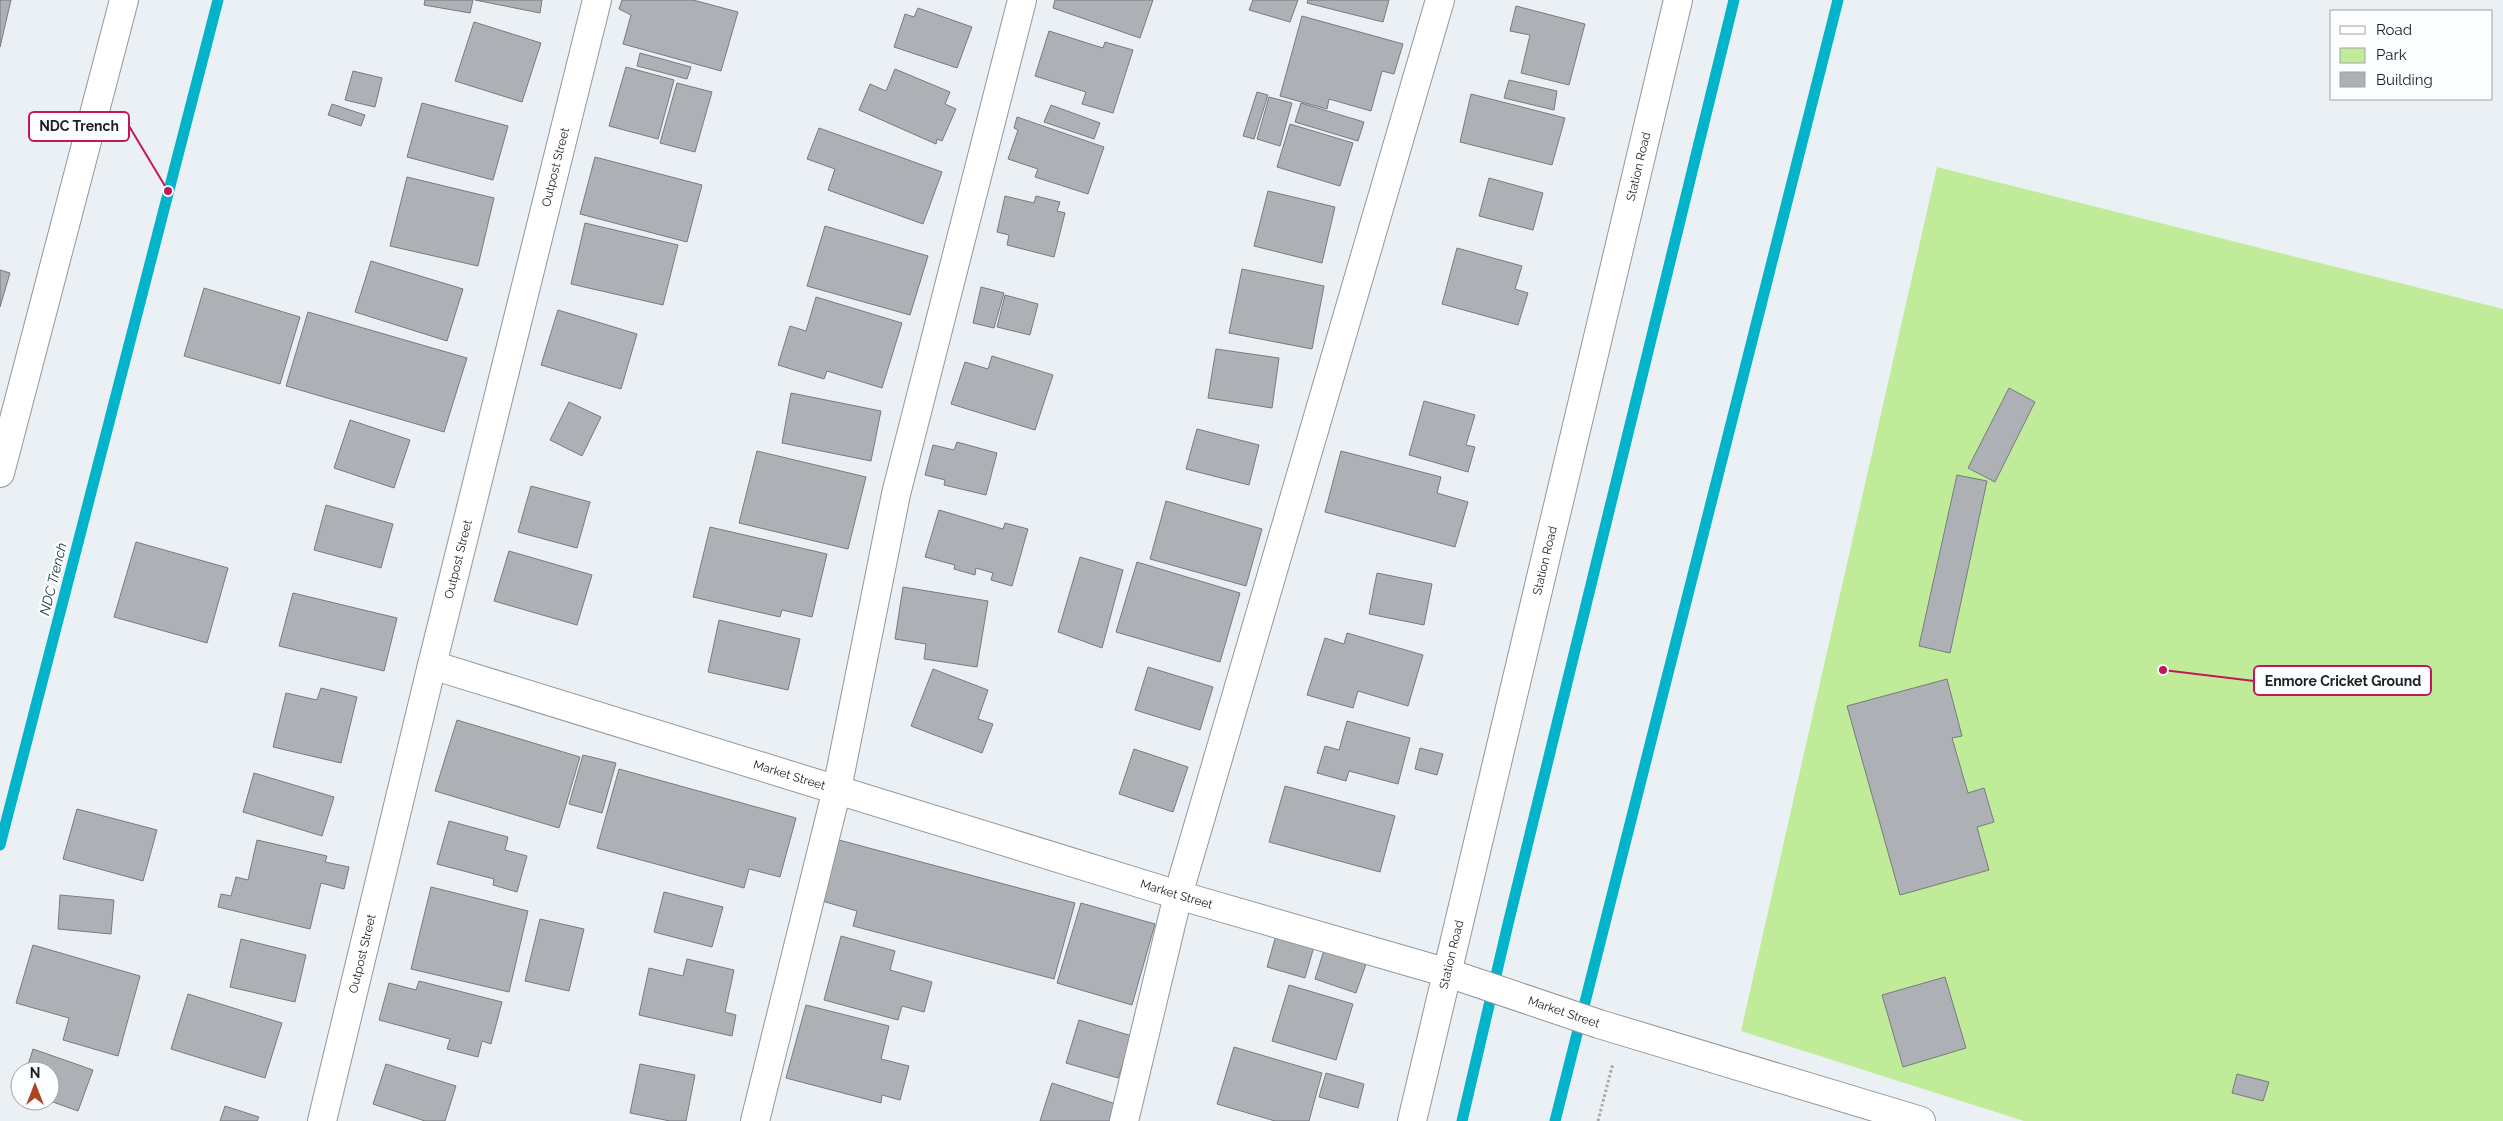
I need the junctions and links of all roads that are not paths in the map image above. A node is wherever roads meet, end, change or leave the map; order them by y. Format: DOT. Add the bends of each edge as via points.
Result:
graph roads {
  1 [pos="124,0"];
  2 [pos="597,0"];
  3 [pos="1022,0"];
  4 [pos="1440,0"];
  5 [pos="1678,0"];
  6 [pos="0,473"];
  7 [pos="432,665"];
  8 [pos="837,789"];
  9 [pos="1178,895"];
  10 [pos="1455,975"];
  11 [pos="322,1121"];
  12 [pos="755,1121"];
  13 [pos="1124,1121"];
  14 [pos="1412,1121"];
  15 [pos="1921,1121"];
  1 -- 6 [label="street"];
  2 -- 7 [label="street, Outpost Street"];
  3 -- 8 [label="street" via="896,494"];
  4 -- 9 [label="street"];
  5 -- 10 [label="street, Station Road"];
  7 -- 8 [label="street, Market Street"];
  7 -- 11 [label="street, Outpost Street"];
  8 -- 9 [label="street, Market Street"];
  8 -- 12 [label="street"];
  9 -- 10 [label="street, Market Street"];
  9 -- 13 [label="street"];
  10 -- 14 [label="street, Station Road"];
  10 -- 15 [label="street, Market Street" via="1610,1027"];
}
